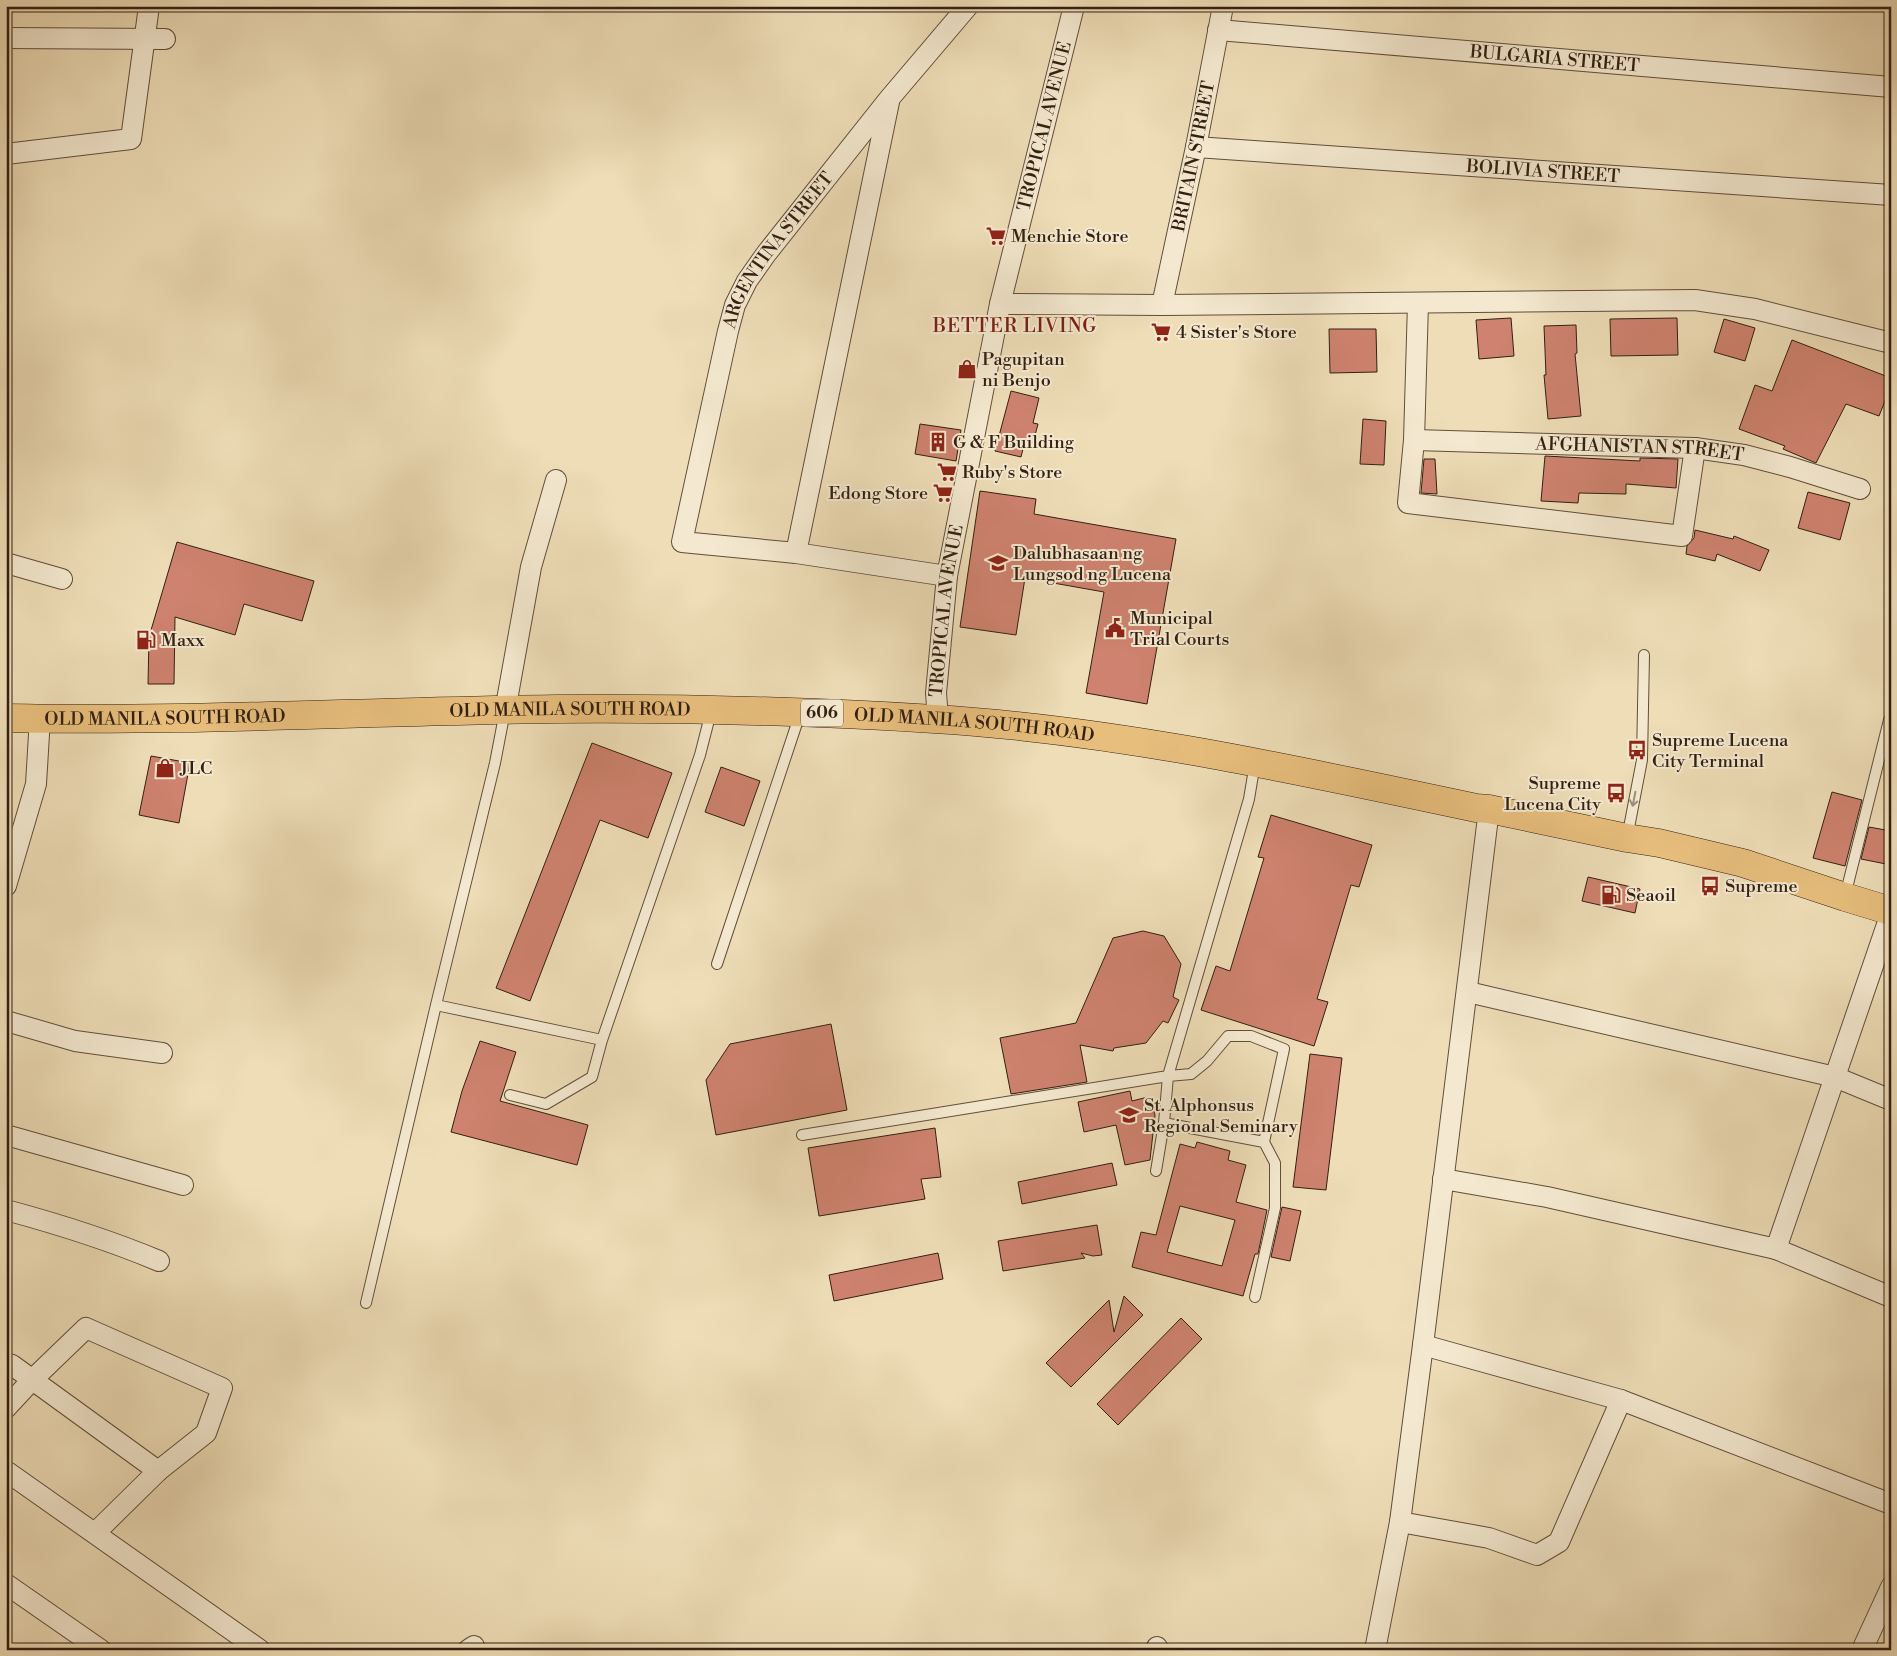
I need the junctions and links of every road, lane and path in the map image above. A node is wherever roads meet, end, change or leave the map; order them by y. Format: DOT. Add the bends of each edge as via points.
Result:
graph roads {
  1 [pos="149,6"];
  2 [pos="968,6"];
  3 [pos="1074,6"];
  4 [pos="1222,6"];
  5 [pos="1218,30"];
  6 [pos="6,38"];
  7 [pos="145,39"];
  8 [pos="165,39"];
  9 [pos="1891,87"];
  10 [pos="889,99"];
  11 [pos="1196,146"];
  12 [pos="6,154"];
  13 [pos="1891,195"];
  14 [pos="1418,303"];
  15 [pos="1000,304"];
  16 [pos="1162,305"];
  17 [pos="1891,344"];
  18 [pos="1414,440"];
  19 [pos="1694,448"];
  20 [pos="556,480"];
  21 [pos="1860,490"];
  22 [pos="796,553"];
  23 [pos="6,563"];
  24 [pos="947,576"];
  25 [pos="62,579"];
  26 [pos="1644,655"];
  27 [pos="505,711"];
  28 [pos="711,711"];
  29 [pos="800,712"];
  30 [pos="6,718"];
  31 [pos="40,718"];
  32 [pos="938,719"];
  33 [pos="1889,720"];
  34 [pos="1255,762"];
  35 [pos="1489,809"];
  36 [pos="1627,838"];
  37 [pos="6,886"];
  38 [pos="1845,898"];
  39 [pos="1891,912"];
  40 [pos="716,964"];
  41 [pos="1468,992"];
  42 [pos="436,1006"];
  43 [pos="6,1021"];
  44 [pos="602,1040"];
  45 [pos="162,1053"];
  46 [pos="1168,1076"];
  47 [pos="1835,1077"];
  48 [pos="510,1095"];
  49 [pos="1891,1100"];
  50 [pos="1164,1123"];
  51 [pos="6,1135"];
  52 [pos="802,1135"];
  53 [pos="1264,1142"];
  54 [pos="1156,1171"];
  55 [pos="1443,1180"];
  56 [pos="183,1185"];
  57 [pos="6,1210"];
  58 [pos="1776,1249"];
  59 [pos="159,1261"];
  60 [pos="1255,1297"];
  61 [pos="1891,1297"];
  62 [pos="366,1303"];
  63 [pos="1423,1345"];
  64 [pos="6,1363"];
  65 [pos="32,1380"];
  66 [pos="1621,1400"];
  67 [pos="6,1408"];
  68 [pos="6,1471"];
  69 [pos="158,1471"];
  70 [pos="1891,1504"];
  71 [pos="1400,1522"];
  72 [pos="95,1533"];
  73 [pos="6,1584"];
  74 [pos="1891,1587"];
  75 [pos="101,1650"];
  76 [pos="260,1650"];
  77 [pos="1375,1650"];
  78 [pos="1862,1650"];
  1 -- 7 [label="street"];
  2 -- 10 [label="street, ARGENTINA STREET"];
  3 -- 15 [label="street, TROPICAL AVENUE"];
  4 -- 5 [label="street, BRITAIN STREET"];
  5 -- 9 [label="street, BULGARIA STREET"];
  5 -- 11 [label="street, BRITAIN STREET"];
  6 -- 7 [label="street"];
  7 -- 8 [label="street"];
  7 -- 12 [label="street" via="131,139"];
  10 -- 22 [label="street"];
  10 -- 22 [label="street, ARGENTINA STREET" via="766,254 735,304 682,542"];
  11 -- 13 [label="street, BOLIVIA STREET"];
  11 -- 16 [label="street, BRITAIN STREET"];
  14 -- 16 [label="street"];
  14 -- 17 [label="street" via="1695,300 1755,308"];
  14 -- 18 [label="street"];
  15 -- 16 [label="street"];
  15 -- 24 [label="street, TROPICAL AVENUE"];
  18 -- 19 [label="street, AFGHANISTAN STREET"];
  18 -- 19 [label="street" via="1408,503 1682,536"];
  19 -- 21 [label="street, AFGHANISTAN STREET" via="1744,455"];
  20 -- 27 [label="street" via="531,567"];
  22 -- 24 [label="street"];
  23 -- 25 [label="street"];
  24 -- 32 [label="street, TROPICAL AVENUE" via="936,694"];
  26 -- 36 [label="lane, one-way" via="1642,760"];
  27 -- 28 [label="main road, OLD MANILA SOUTH ROAD / 606"];
  27 -- 31 [label="main road, OLD MANILA SOUTH ROAD / 606"];
  27 -- 42 [label="lane"];
  28 -- 29 [label="main road, OLD MANILA SOUTH ROAD / 606"];
  28 -- 44 [label="lane" via="700,755"];
  29 -- 32 [label="main road, OLD MANILA SOUTH ROAD / 606"];
  29 -- 40 [label="lane"];
  30 -- 31 [label="main road, OLD MANILA SOUTH ROAD / 606"];
  31 -- 37 [label="street" via="36,784"];
  32 -- 34 [label="main road, OLD MANILA SOUTH ROAD / 606" via="1095,735"];
  33 -- 38 [label="lane"];
  34 -- 35 [label="main road, OLD MANILA SOUTH ROAD / 606"];
  34 -- 46 [label="lane" via="1249,799"];
  35 -- 36 [label="main road, OLD MANILA SOUTH ROAD / 606"];
  35 -- 41 [label="street"];
  36 -- 38 [label="main road, OLD MANILA SOUTH ROAD / 606" via="1743,863"];
  38 -- 39 [label="main road, OLD MANILA SOUTH ROAD / 606"];
  39 -- 47 [label="street"];
  41 -- 47 [label="street"];
  41 -- 55 [label="street"];
  42 -- 44 [label="lane"];
  42 -- 62 [label="lane"];
  43 -- 45 [label="street" via="75,1041"];
  44 -- 48 [label="lane" via="592,1077 546,1104"];
  46 -- 50 [label="lane"];
  46 -- 52 [label="lane"];
  46 -- 53 [label="lane" via="1191,1074 1228,1036 1251,1036 1284,1049"];
  47 -- 49 [label="street"];
  47 -- 58 [label="street"];
  50 -- 53 [label="lane"];
  50 -- 54 [label="lane"];
  51 -- 56 [label="street"];
  53 -- 60 [label="lane" via="1276,1163 1275,1208"];
  55 -- 58 [label="street" via="1547,1197"];
  55 -- 63 [label="street"];
  57 -- 59 [label="street" via="64,1225"];
  58 -- 61 [label="street"];
  63 -- 66 [label="street"];
  63 -- 71 [label="street"];
  64 -- 65 [label="street"];
  65 -- 67 [label="street"];
  65 -- 69 [label="street"];
  65 -- 69 [label="street" via="86,1328 222,1388 206,1433"];
  66 -- 70 [label="street"];
  66 -- 71 [label="street" via="1559,1542 1537,1555 1489,1538"];
  68 -- 72 [label="street"];
  69 -- 72 [label="street"];
  71 -- 77 [label="street"];
  72 -- 76 [label="street"];
  73 -- 75 [label="street"];
  74 -- 78 [label="street"];
}
